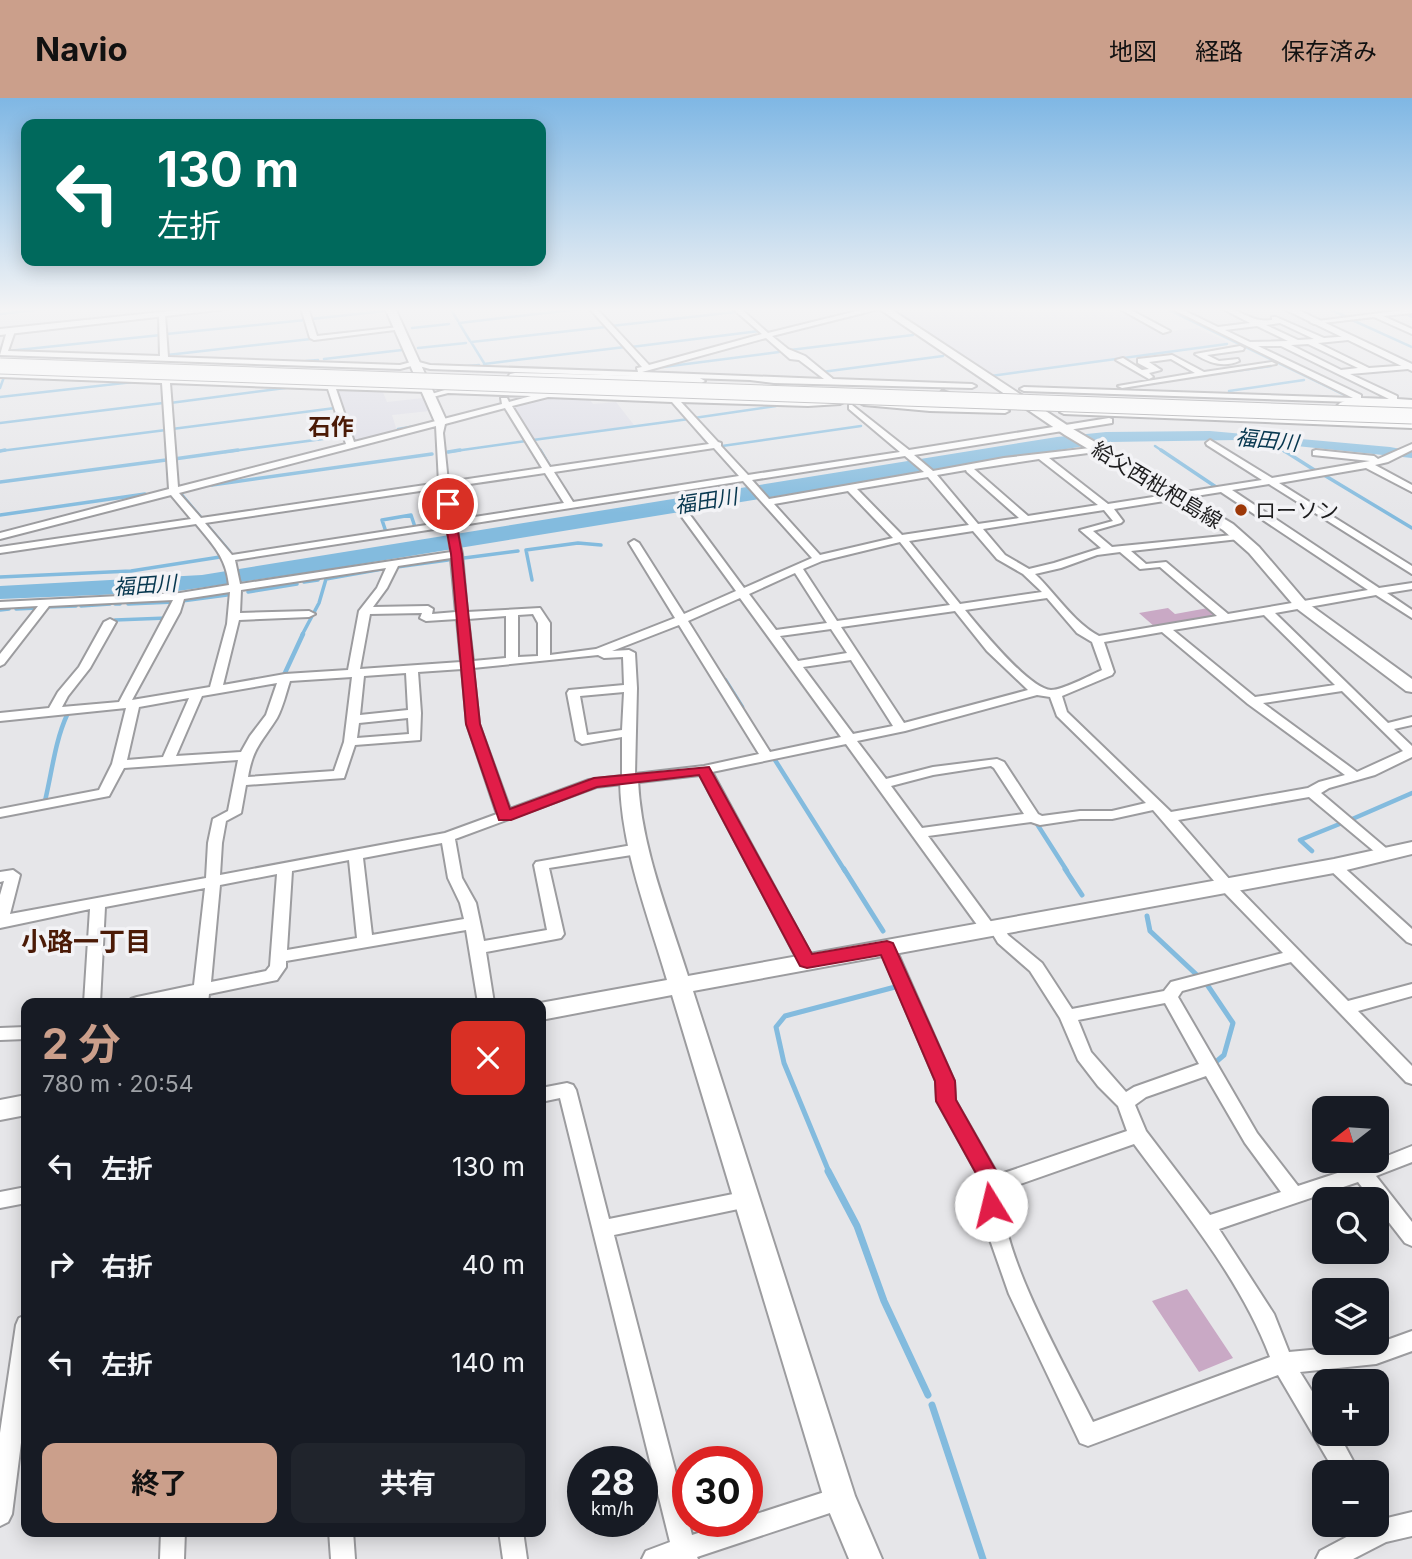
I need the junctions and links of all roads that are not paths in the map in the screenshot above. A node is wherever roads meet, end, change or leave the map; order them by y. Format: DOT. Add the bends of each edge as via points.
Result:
graph roads {
  1 [pos="39,376"];
  2 [pos="324,376"];
  3 [pos="420,376"];
  4 [pos="420,376"];
  5 [pos="461,376"];
  6 [pos="488,376"];
  7 [pos="507,376"];
  8 [pos="693,376"];
  9 [pos="807,376"];
  10 [pos="815,376"];
  11 [pos="823,376"];
  12 [pos="991,376"];
  13 [pos="1149,376"];
  14 [pos="1188,376"];
  15 [pos="1306,376"];
  16 [pos="1306,376"];
  17 [pos="1345,376"];
  18 [pos="515,377"];
  19 [pos="750,378"];
  20 [pos="550,379"];
  21 [pos="166,380"];
  22 [pos="820,380"];
  23 [pos="698,381"];
  24 [pos="1156,381"];
  25 [pos="860,382"];
  26 [pos="899,383"];
  27 [pos="285,385"];
  28 [pos="331,386"];
  29 [pos="972,386"];
  30 [pos="914,391"];
  31 [pos="1102,391"];
  32 [pos="946,392"];
  33 [pos="1017,392"];
  34 [pos="428,393"];
  35 [pos="500,393"];
  36 [pos="519,394"];
  37 [pos="1180,394"];
  38 [pos="546,395"];
  39 [pos="1085,397"];
  40 [pos="675,400"];
  41 [pos="1360,403"];
  42 [pos="808,404"];
  43 [pos="508,406"];
  44 [pos="852,407"];
  45 [pos="894,407"];
  46 [pos="1127,407"];
  47 [pos="1287,407"];
  48 [pos="930,409"];
  49 [pos="1005,411"];
  50 [pos="1270,411"];
  51 [pos="1406,411"];
  52 [pos="1063,412"];
  53 [pos="1166,416"];
  54 [pos="441,422"];
  55 [pos="1412,425"];
  56 [pos="1065,430"];
  57 [pos="1412,431"];
  58 [pos="892,441"];
  59 [pos="1210,443"];
  60 [pos="351,446"];
  61 [pos="718,446"];
  62 [pos="1412,447"];
  63 [pos="1095,448"];
  64 [pos="1316,453"];
  65 [pos="909,454"];
  66 [pos="1041,456"];
  67 [pos="1387,459"];
  68 [pos="1368,465"];
  69 [pos="548,470"];
  70 [pos="970,470"];
  71 [pos="930,474"];
  72 [pos="749,481"];
  73 [pos="1270,481"];
  74 [pos="444,485"];
  75 [pos="850,488"];
  76 [pos="1222,488"];
  77 [pos="1412,489"];
  78 [pos="174,492"];
  79 [pos="1174,495"];
  80 [pos="767,501"];
  81 [pos="570,505"];
  82 [pos="1106,506"];
  83 [pos="687,517"];
  84 [pos="1026,519"];
  85 [pos="198,522"];
  86 [pos="452,527"];
  87 [pos="973,527"];
  88 [pos="0,536"];
  89 [pos="1239,536"];
  90 [pos="901,539"];
  91 [pos="634,543"];
  92 [pos="0,550"];
  93 [pos="1117,550"];
  94 [pos="456,553"];
  95 [pos="818,559"];
  96 [pos="231,562"];
  97 [pos="394,563"];
  98 [pos="797,568"];
  99 [pos="1412,570"];
  100 [pos="1027,572"];
  101 [pos="1412,586"];
  102 [pos="235,588"];
  103 [pos="741,591"];
  104 [pos="1379,593"];
  105 [pos="1050,594"];
  106 [pos="180,596"];
  107 [pos="46,603"];
  108 [pos="0,605"];
  109 [pos="1301,605"];
  110 [pos="956,607"];
  111 [pos="365,611"];
  112 [pos="1267,611"];
  113 [pos="512,612"];
  114 [pos="309,614"];
  115 [pos="1412,615"];
  116 [pos="463,616"];
  117 [pos="235,617"];
  118 [pos="680,618"];
  119 [pos="1226,618"];
  120 [pos="110,622"];
  121 [pos="832,625"];
  122 [pos="1165,629"];
  123 [pos="773,634"];
  124 [pos="1097,640"];
  125 [pos="598,652"];
  126 [pos="853,656"];
  127 [pos="544,659"];
  128 [pos="0,662"];
  129 [pos="512,662"];
  130 [pos="467,665"];
  131 [pos="796,665"];
  132 [pos="412,669"];
  133 [pos="356,672"];
  134 [pos="285,678"];
  135 [pos="1344,687"];
  136 [pos="1412,687"];
  137 [pos="631,688"];
  138 [pos="216,689"];
  139 [pos="1037,691"];
  140 [pos="197,693"];
  141 [pos="1055,694"];
  142 [pos="1252,701"];
  143 [pos="128,705"];
  144 [pos="54,712"];
  145 [pos="415,713"];
  146 [pos="0,717"];
  147 [pos="353,720"];
  148 [pos="1412,721"];
  149 [pos="1385,727"];
  150 [pos="901,728"];
  151 [pos="626,733"];
  152 [pos="850,739"];
  153 [pos="350,742"];
  154 [pos="245,756"];
  155 [pos="767,757"];
  156 [pos="168,761"];
  157 [pos="119,764"];
  158 [pos="704,770"];
  159 [pos="1354,776"];
  160 [pos="629,780"];
  161 [pos="241,781"];
  162 [pos="883,784"];
  163 [pos="1312,792"];
  164 [pos="1156,805"];
  165 [pos="0,813"];
  166 [pos="505,817"];
  167 [pos="1033,817"];
  168 [pos="1168,817"];
  169 [pos="918,833"];
  170 [pos="448,836"];
  171 [pos="1412,848"];
  172 [pos="638,849"];
  173 [pos="355,853"];
  174 [pos="1386,855"];
  175 [pos="285,866"];
  176 [pos="1334,866"];
  177 [pos="0,877"];
  178 [pos="213,879"];
  179 [pos="1226,885"];
  180 [pos="98,902"];
  181 [pos="1,922"];
  182 [pos="473,923"];
  183 [pos="992,928"];
  184 [pos="1408,930"];
  185 [pos="365,942"];
  186 [pos="887,947"];
  187 [pos="476,948"];
  188 [pos="1294,956"];
  189 [pos="279,957"];
  190 [pos="807,962"];
  191 [pos="681,985"];
  192 [pos="1412,990"];
  193 [pos="201,996"];
  194 [pos="1169,996"];
  195 [pos="92,998"];
  196 [pos="183,998"];
  197 [pos="485,998"];
  198 [pos="1345,1008"];
  199 [pos="546,1010"];
  200 [pos="1068,1016"];
  201 [pos="21,1033"];
  202 [pos="0,1034"];
  203 [pos="1211,1068"];
  204 [pos="1412,1077"];
  205 [pos="546,1094"];
  206 [pos="1125,1102"];
  207 [pos="21,1106"];
  208 [pos="0,1110"];
  209 [pos="1138,1135"];
  210 [pos="1412,1154"];
  211 [pos="1362,1174"];
  212 [pos="994,1185"];
  213 [pos="21,1196"];
  214 [pos="1295,1196"];
  215 [pos="748,1199"];
  216 [pos="0,1200"];
  217 [pos="1206,1225"];
  218 [pos="602,1229"];
  219 [pos="1412,1237"];
  220 [pos="1412,1341"];
  221 [pos="21,1361"];
  222 [pos="1283,1363"];
  223 [pos="1312,1411"];
  224 [pos="840,1499"];
  225 [pos="0,1514"];
  226 [pos="1412,1524"];
  227 [pos="1389,1525"];
  228 [pos="173,1537"];
  229 [pos="341,1537"];
  230 [pos="512,1537"];
  231 [pos="1363,1537"];
  232 [pos="685,1554"];
  233 [pos="172,1559"];
  234 [pos="343,1559"];
  235 [pos="515,1559"];
  236 [pos="654,1559"];
  237 [pos="866,1559"];
  238 [pos="1328,1559"];
  1 -- 21 [label="street"];
  2 -- 27 [label="street"];
  3 -- 34 [label="street"];
  4 -- 50 [label="highway, bridge"];
  5 -- 47 [label="highway, bridge"];
  6 -- 36 [label="street"];
  7 -- 18 [label="highway"];
  8 -- 19 [label="street"];
  9 -- 19 [label="street"];
  10 -- 22 [label="street"];
  11 -- 25 [label="street"];
  12 -- 33 [label="street, 給父西枇杷島線"];
  13 -- 24 [label="street"];
  14 -- 24 [label="street"];
  15 -- 41 [label="street"];
  16 -- 41 [label="street"];
  17 -- 51 [label="street"];
  18 -- 20 [label="highway"];
  18 -- 23 [label="highway"];
  19 -- 25 [label="street"];
  20 -- 30 [label="highway"];
  20 -- 50 [label="highway, bridge" via="616,390 712,395"];
  21 -- 27 [label="street"];
  21 -- 78 [label="street"];
  23 -- 47 [label="highway, bridge"];
  24 -- 31 [label="street" via="1098,389"];
  24 -- 37 [label="street"];
  25 -- 26 [label="street"];
  26 -- 29 [label="street"];
  26 -- 30 [label="street"];
  27 -- 28 [label="street"];
  28 -- 34 [label="street"];
  28 -- 60 [label="street"];
  30 -- 32 [label="highway"];
  31 -- 33 [label="street"];
  31 -- 37 [label="street"];
  31 -- 39 [label="street"];
  32 -- 33 [label="highway"];
  32 -- 48 [label="street"];
  33 -- 39 [label="highway"];
  33 -- 56 [label="street, 給父西枇杷島線"];
  34 -- 35 [label="street"];
  34 -- 54 [label="street"];
  35 -- 36 [label="street"];
  35 -- 43 [label="street"];
  36 -- 38 [label="street"];
  37 -- 41 [label="street"];
  38 -- 40 [label="street"];
  38 -- 43 [label="street"];
  39 -- 46 [label="highway"];
  40 -- 42 [label="street"];
  40 -- 61 [label="street"];
  41 -- 46 [label="highway"];
  41 -- 51 [label="highway"];
  42 -- 45 [label="street"];
  42 -- 58 [label="street" via="844,408"];
  43 -- 54 [label="street"];
  43 -- 69 [label="street"];
  44 -- 58 [label="street"];
  45 -- 48 [label="street"];
  45 -- 58 [label="street" via="865,411 886,429"];
  46 -- 52 [label="street"];
  46 -- 53 [label="street"];
  46 -- 53 [label="street"];
  46 -- 56 [label="street" via="1128,418"];
  47 -- 51 [label="highway, bridge"];
  48 -- 49 [label="street"];
  50 -- 51 [label="highway, bridge"];
  51 -- 53 [label="street"];
  51 -- 55 [label="street"];
  51 -- 57 [label="street"];
  54 -- 60 [label="street"];
  54 -- 74 [label="street"];
  56 -- 63 [label="street, 給父西枇杷島線"];
  56 -- 65 [label="street"];
  58 -- 65 [label="street"];
  59 -- 73 [label="street"];
  60 -- 78 [label="street"];
  61 -- 69 [label="street"];
  61 -- 72 [label="street"];
  62 -- 67 [label="street"];
  63 -- 66 [label="street"];
  63 -- 79 [label="street, 給父西枇杷島線"];
  64 -- 67 [label="street"];
  65 -- 71 [label="street"];
  65 -- 72 [label="street"];
  66 -- 71 [label="street"];
  66 -- 82 [label="street"];
  67 -- 68 [label="street"];
  68 -- 73 [label="street"];
  68 -- 77 [label="street"];
  69 -- 74 [label="street"];
  69 -- 81 [label="street"];
  70 -- 84 [label="street"];
  71 -- 75 [label="street"];
  71 -- 87 [label="street"];
  72 -- 80 [label="street"];
  72 -- 81 [label="street"];
  73 -- 76 [label="street"];
  73 -- 99 [label="street"];
  74 -- 85 [label="street"];
  74 -- 86 [label="street"];
  75 -- 80 [label="street"];
  75 -- 90 [label="street"];
  76 -- 79 [label="street"];
  76 -- 104 [label="street"];
  78 -- 85 [label="street"];
  78 -- 88 [label="street"];
  79 -- 82 [label="street"];
  79 -- 89 [label="street, 給父西枇杷島線"];
  80 -- 95 [label="street"];
  81 -- 86 [label="street"];
  82 -- 84 [label="street"];
  82 -- 93 [label="street" via="1118,521 1085,530"];
  83 -- 103 [label="street"];
  84 -- 87 [label="street"];
  85 -- 92 [label="street"];
  85 -- 96 [label="street"];
  86 -- 94 [label="street"];
  86 -- 96 [label="street"];
  87 -- 90 [label="street"];
  87 -- 100 [label="street" via="1001,557"];
  89 -- 93 [label="street"];
  89 -- 109 [label="street, 給父西枇杷島線"];
  90 -- 95 [label="street"];
  90 -- 110 [label="street"];
  91 -- 118 [label="street"];
  93 -- 100 [label="street"];
  93 -- 119 [label="street" via="1144,567 1162,564"];
  94 -- 97 [label="street"];
  94 -- 116 [label="street"];
  95 -- 98 [label="street"];
  96 -- 102 [label="street"];
  97 -- 102 [label="street"];
  97 -- 111 [label="street"];
  98 -- 103 [label="street"];
  98 -- 121 [label="street"];
  100 -- 105 [label="street"];
  101 -- 104 [label="street"];
  102 -- 106 [label="street"];
  102 -- 117 [label="street"];
  103 -- 118 [label="street"];
  103 -- 123 [label="street"];
  104 -- 109 [label="street"];
  104 -- 115 [label="street"];
  105 -- 110 [label="street"];
  105 -- 124 [label="street" via="1082,631"];
  106 -- 107 [label="street"];
  106 -- 143 [label="street"];
  107 -- 108 [label="street"];
  107 -- 128 [label="street"];
  109 -- 112 [label="street"];
  109 -- 136 [label="street, 給父西枇杷島線"];
  110 -- 121 [label="street"];
  110 -- 139 [label="street" via="991,649"];
  111 -- 116 [label="street" via="428,609 426,618"];
  111 -- 133 [label="street"];
  112 -- 119 [label="street"];
  112 -- 135 [label="street"];
  113 -- 116 [label="street"];
  113 -- 127 [label="street" via="536,610 544,623"];
  113 -- 129 [label="street"];
  114 -- 117 [label="street"];
  116 -- 130 [label="street"];
  117 -- 138 [label="street"];
  118 -- 125 [label="street"];
  118 -- 155 [label="street"];
  119 -- 122 [label="street"];
  120 -- 144 [label="street"];
  121 -- 123 [label="street"];
  121 -- 126 [label="street"];
  122 -- 124 [label="street"];
  122 -- 142 [label="street"];
  123 -- 131 [label="street"];
  124 -- 141 [label="street" via="1108,672"];
  125 -- 127 [label="street"];
  125 -- 137 [label="street" via="629,653"];
  126 -- 131 [label="street"];
  126 -- 150 [label="street"];
  127 -- 129 [label="street"];
  129 -- 130 [label="street"];
  130 -- 132 [label="street"];
  130 -- 166 [label="street" via="473,724"];
  131 -- 152 [label="street"];
  132 -- 133 [label="street"];
  132 -- 145 [label="street"];
  133 -- 134 [label="street"];
  133 -- 147 [label="street"];
  134 -- 138 [label="street"];
  134 -- 154 [label="street" via="272,716"];
  135 -- 142 [label="street"];
  135 -- 149 [label="street"];
  137 -- 151 [label="street"];
  137 -- 151 [label="street" via="573,693 582,740"];
  138 -- 140 [label="street"];
  139 -- 141 [label="street"];
  139 -- 150 [label="street"];
  140 -- 143 [label="street"];
  140 -- 156 [label="street"];
  141 -- 164 [label="street" via="1061,713"];
  142 -- 159 [label="street"];
  143 -- 144 [label="street"];
  143 -- 157 [label="street"];
  144 -- 146 [label="street"];
  145 -- 147 [label="street"];
  145 -- 153 [label="street" via="415,737"];
  147 -- 153 [label="street"];
  148 -- 149 [label="street"];
  149 -- 159 [label="street" via="1411,752"];
  150 -- 152 [label="street"];
  151 -- 160 [label="street"];
  152 -- 155 [label="street"];
  152 -- 162 [label="street"];
  153 -- 161 [label="street" via="339,775"];
  154 -- 156 [label="street"];
  154 -- 161 [label="street"];
  155 -- 158 [label="street"];
  156 -- 157 [label="street"];
  157 -- 165 [label="street" via="102,794"];
  158 -- 160 [label="street"];
  158 -- 190 [label="street"];
  159 -- 163 [label="street"];
  160 -- 166 [label="street" via="594,783"];
  160 -- 172 [label="street"];
  161 -- 178 [label="street" via="234,813 220,819"];
  162 -- 167 [label="street" via="992,762 999,765"];
  162 -- 169 [label="street"];
  163 -- 168 [label="street"];
  163 -- 174 [label="street"];
  164 -- 167 [label="street" via="1112,815 1040,821"];
  164 -- 168 [label="street"];
  166 -- 170 [label="street"];
  167 -- 169 [label="street"];
  168 -- 179 [label="street"];
  169 -- 183 [label="street"];
  170 -- 173 [label="street"];
  170 -- 182 [label="street" via="455,878"];
  171 -- 174 [label="street"];
  172 -- 187 [label="street" via="541,865 556,934"];
  172 -- 191 [label="street"];
  173 -- 175 [label="street"];
  173 -- 185 [label="street"];
  174 -- 176 [label="street"];
  175 -- 178 [label="street"];
  175 -- 189 [label="street"];
  176 -- 179 [label="street"];
  176 -- 184 [label="street"];
  177 -- 181 [label="street" via="13,875"];
  178 -- 180 [label="street"];
  178 -- 193 [label="street"];
  179 -- 183 [label="street"];
  179 -- 188 [label="street"];
  180 -- 181 [label="street"];
  180 -- 195 [label="street"];
  182 -- 185 [label="street"];
  182 -- 187 [label="street"];
  183 -- 186 [label="street"];
  183 -- 200 [label="street" via="1036,967"];
  185 -- 189 [label="street"];
  186 -- 190 [label="street"];
  186 -- 212 [label="street" via="945,1081 946,1101"];
  187 -- 197 [label="street"];
  188 -- 194 [label="street" via="1177,986"];
  188 -- 198 [label="street"];
  189 -- 193 [label="street" via="271,976"];
  190 -- 191 [label="street"];
  191 -- 199 [label="street"];
  191 -- 215 [label="street"];
  192 -- 198 [label="street"];
  193 -- 196 [label="street"];
  194 -- 200 [label="street"];
  194 -- 203 [label="street"];
  198 -- 204 [label="street"];
  200 -- 206 [label="street" via="1084,1055"];
  201 -- 202 [label="street"];
  203 -- 206 [label="street" via="1140,1092"];
  203 -- 214 [label="street" via="1251,1138"];
  205 -- 218 [label="street" via="566,1090"];
  206 -- 209 [label="street"];
  207 -- 208 [label="street"];
  209 -- 212 [label="street"];
  209 -- 217 [label="street"];
  210 -- 211 [label="street"];
  211 -- 214 [label="street"];
  211 -- 219 [label="street"];
  212 -- 222 [label="street" via="991,1205 1019,1294 1088,1435"];
  213 -- 216 [label="street"];
  214 -- 217 [label="street"];
  215 -- 218 [label="street"];
  215 -- 224 [label="street"];
  217 -- 222 [label="street" via="1267,1321"];
  218 -- 232 [label="street"];
  220 -- 222 [label="street" via="1376,1354"];
  221 -- 225 [label="street"];
  222 -- 223 [label="street"];
  224 -- 232 [label="street"];
  224 -- 237 [label="street"];
  226 -- 227 [label="street"];
  228 -- 233 [label="street"];
  229 -- 234 [label="street"];
  230 -- 235 [label="street"];
  231 -- 238 [label="street"];
  232 -- 236 [label="street"];
}
